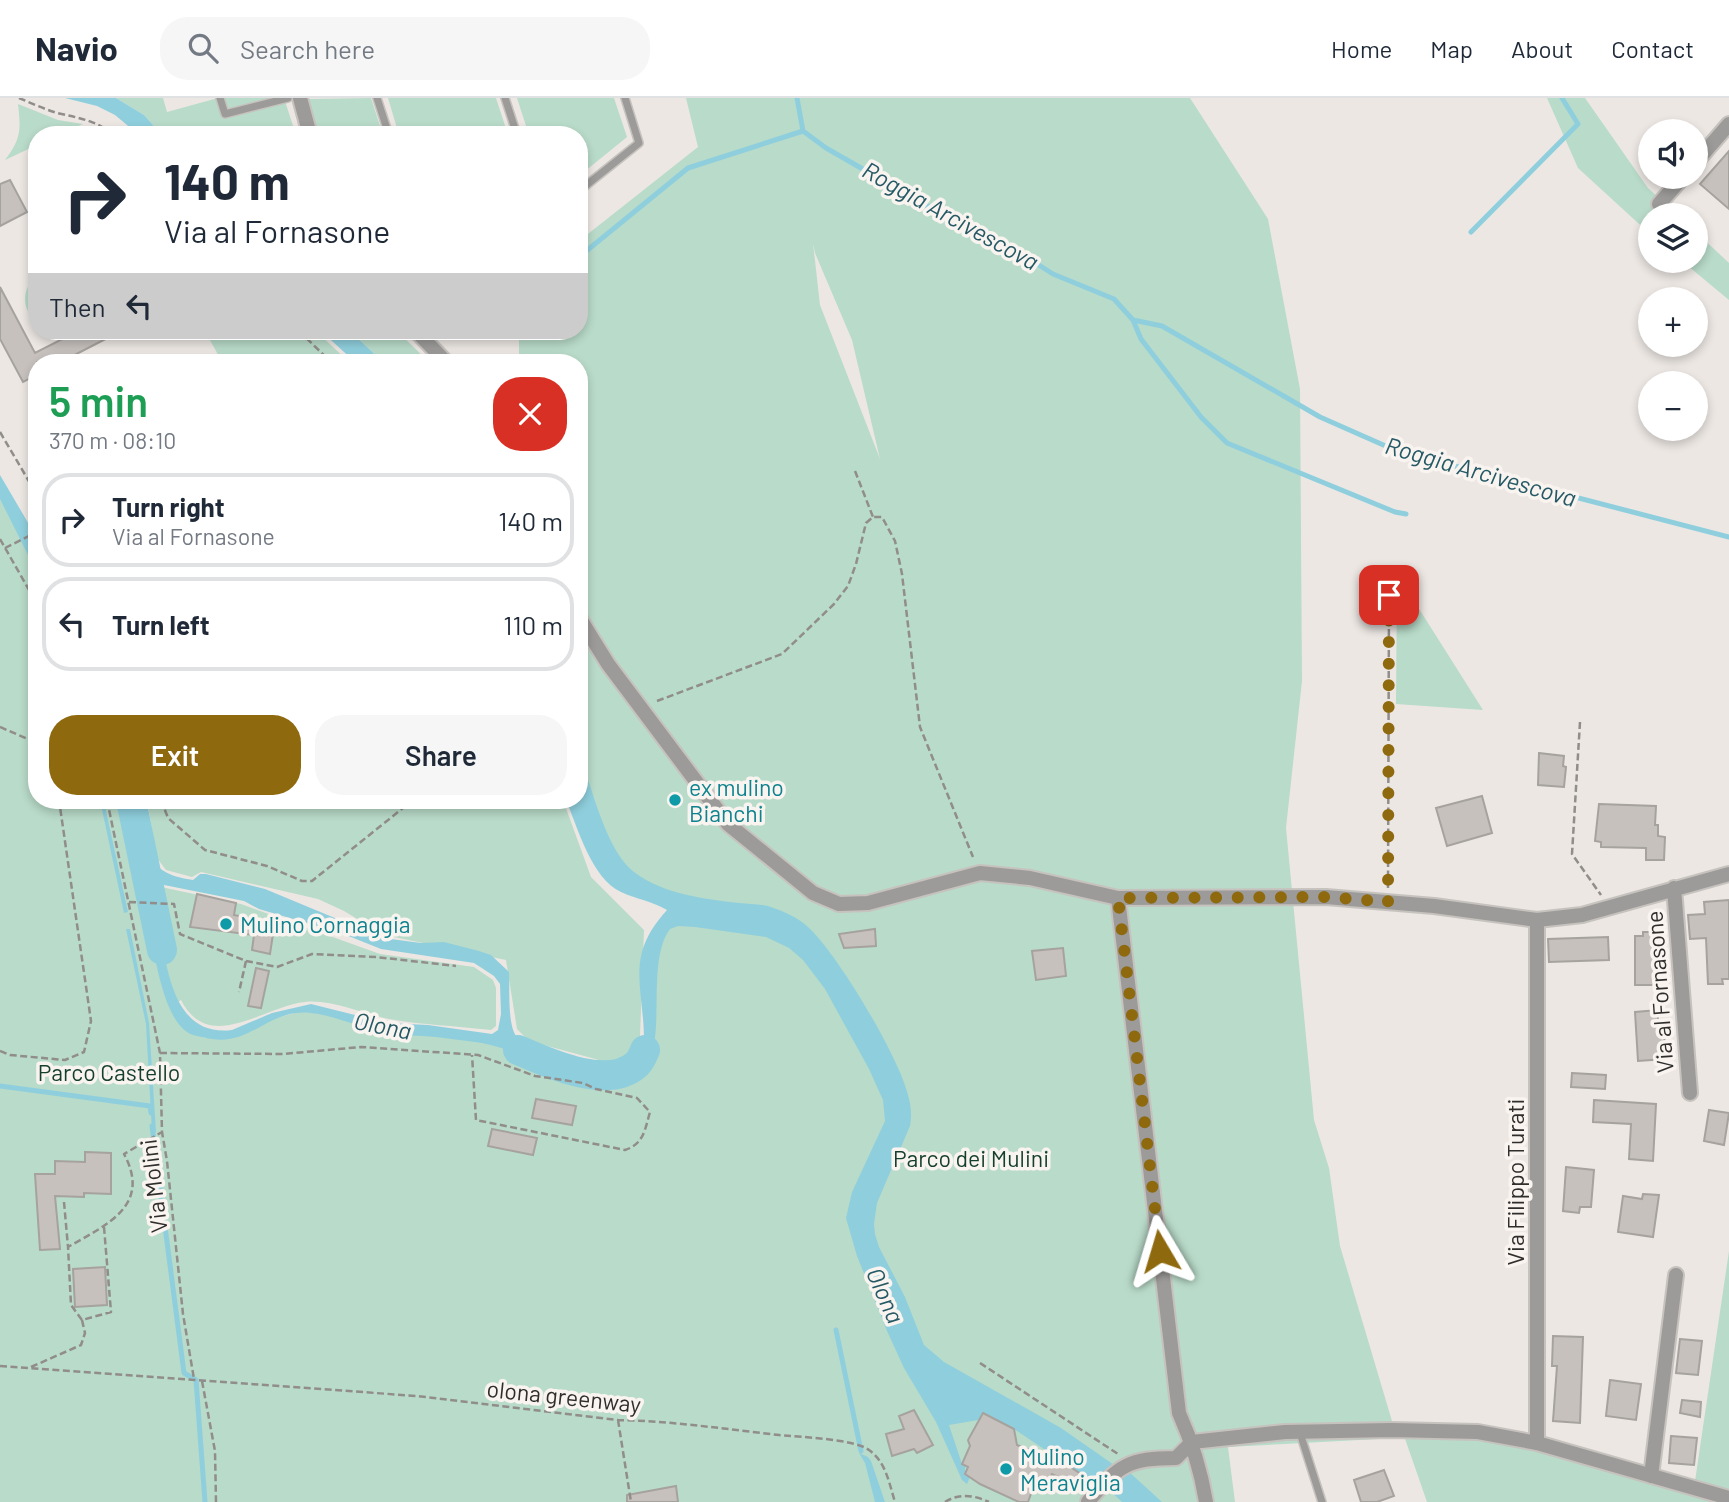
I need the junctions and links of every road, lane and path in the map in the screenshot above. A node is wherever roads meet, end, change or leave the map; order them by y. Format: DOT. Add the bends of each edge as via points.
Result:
graph roads {
  1 [pos="19,98"];
  2 [pos="220,98"];
  3 [pos="288,98"];
  4 [pos="300,98"];
  5 [pos="377,98"];
  6 [pos="505,98"];
  7 [pos="625,98"];
  8 [pos="1729,124"];
  9 [pos="103,126"];
  10 [pos="308,126"];
  11 [pos="386,126"];
  12 [pos="514,126"];
  13 [pos="1708,149"];
  14 [pos="588,184"];
  15 [pos="1673,189"];
  16 [pos="1661,203"];
  17 [pos="308,340"];
  18 [pos="425,340"];
  19 [pos="323,354"];
  20 [pos="438,354"];
  21 [pos="0,432"];
  22 [pos="855,471"];
  23 [pos="28,480"];
  24 [pos="873,517"];
  25 [pos="28,537"];
  26 [pos="0,539"];
  27 [pos="5,548"];
  28 [pos="28,588"];
  29 [pos="1389,595"];
  30 [pos="588,632"];
  31 [pos="640,707"];
  32 [pos="1580,722"];
  33 [pos="0,727"];
  34 [pos="28,739"];
  35 [pos="60,809"];
  36 [pos="109,809"];
  37 [pos="164,809"];
  38 [pos="403,809"];
  39 [pos="980,873"];
  40 [pos="1729,874"];
  41 [pos="1674,888"];
  42 [pos="1118,898"];
  43 [pos="129,902"];
  44 [pos="1388,902"];
  45 [pos="1608,907"];
  46 [pos="1538,920"];
  47 [pos="246,961"];
  48 [pos="456,966"];
  49 [pos="239,992"];
  50 [pos="0,1051"];
  51 [pos="160,1053"];
  52 [pos="472,1055"];
  53 [pos="1690,1093"];
  54 [pos="162,1132"];
  55 [pos="64,1202"];
  56 [pos="104,1227"];
  57 [pos="68,1247"];
  58 [pos="1676,1275"];
  59 [pos="82,1320"];
  60 [pos="980,1363"];
  61 [pos="0,1366"];
  62 [pos="28,1368"];
  63 [pos="194,1379"];
  64 [pos="202,1381"];
  65 [pos="618,1420"];
  66 [pos="1299,1432"];
  67 [pos="1192,1442"];
  68 [pos="1538,1443"];
  69 [pos="1129,1462"];
  70 [pos="1651,1476"];
  71 [pos="1729,1498"];
  72 [pos="216,1502"];
  73 [pos="631,1502"];
  74 [pos="895,1502"];
  75 [pos="945,1502"];
  76 [pos="989,1502"];
  77 [pos="1088,1502"];
  78 [pos="1206,1502"];
  79 [pos="1322,1502"];
  1 -- 9 [label="path"];
  2 -- 3 [label="lane" via="225,114"];
  4 -- 10 [label="street"];
  5 -- 11 [label="lane"];
  6 -- 12 [label="lane"];
  7 -- 14 [label="lane" via="639,142"];
  8 -- 13 [label="street"];
  15 -- 16 [label="street"];
  17 -- 19 [label="path"];
  18 -- 20 [label="street"];
  21 -- 23 [label="path"];
  22 -- 24 [label="path"];
  24 -- 31 [label="path" via="866,523 848,586 782,654"];
  24 -- 39 [label="path" via="882,517 895,541 920,727"];
  25 -- 27 [label="path"];
  26 -- 27 [label="path"];
  27 -- 28 [label="path"];
  29 -- 44 [label="path"];
  30 -- 31 [label="street"];
  31 -- 39 [label="street" via="728,824 813,894 839,904 868,903"];
  32 -- 45 [label="path" via="1573,854"];
  33 -- 34 [label="path"];
  35 -- 50 [label="path" via="91,1021 84,1052 65,1060"];
  36 -- 43 [label="path, Via Molini"];
  37 -- 38 [label="path" via="168,818 205,850 312,881"];
  39 -- 42 [label="street, Via al Fornasone" via="1030,878"];
  40 -- 41 [label="street, Via al Fornasone"];
  41 -- 45 [label="street, Via al Fornasone"];
  41 -- 53 [label="street, Via al Fornasone"];
  42 -- 44 [label="street, Via al Fornasone" via="1326,897"];
  42 -- 67 [label="street" via="1179,1413"];
  43 -- 47 [label="path" via="173,904 180,934"];
  43 -- 51 [label="path, Via Molini"];
  44 -- 46 [label="street, Via al Fornasone"];
  45 -- 46 [label="street, Via al Fornasone"];
  46 -- 68 [label="street, Via Filippo Turati"];
  47 -- 48 [label="path" via="277,967 312,954"];
  47 -- 49 [label="path"];
  51 -- 52 [label="path" via="283,1054 361,1047"];
  51 -- 54 [label="path, Via Molini"];
  52 -- 52 [label="path" via="535,1076 637,1097 650,1112 643,1137 625,1150 476,1120"];
  54 -- 56 [label="path" via="124,1154 133,1170 133,1186 128,1203"];
  54 -- 63 [label="path, Via Molini"];
  55 -- 57 [label="path"];
  56 -- 57 [label="path"];
  56 -- 59 [label="path" via="111,1312"];
  57 -- 59 [label="path" via="71,1305"];
  58 -- 70 [label="street"];
  59 -- 62 [label="path" via="85,1333 81,1345"];
  60 -- 69 [label="path"];
  61 -- 62 [label="path"];
  62 -- 63 [label="path"];
  63 -- 64 [label="path, olona greenway"];
  64 -- 65 [label="path, olona greenway" via="417,1396"];
  64 -- 72 [label="path" via="215,1451"];
  65 -- 73 [label="path"];
  65 -- 74 [label="path, olona greenway" via="866,1447 885,1470"];
  66 -- 67 [label="street"];
  66 -- 68 [label="street" via="1441,1430"];
  66 -- 79 [label="lane"];
  67 -- 69 [label="street" via="1176,1458"];
  67 -- 78 [label="street"];
  68 -- 70 [label="street"];
  69 -- 77 [label="street"];
  70 -- 71 [label="street"];
  75 -- 76 [label="path" via="960,1496"];
}
